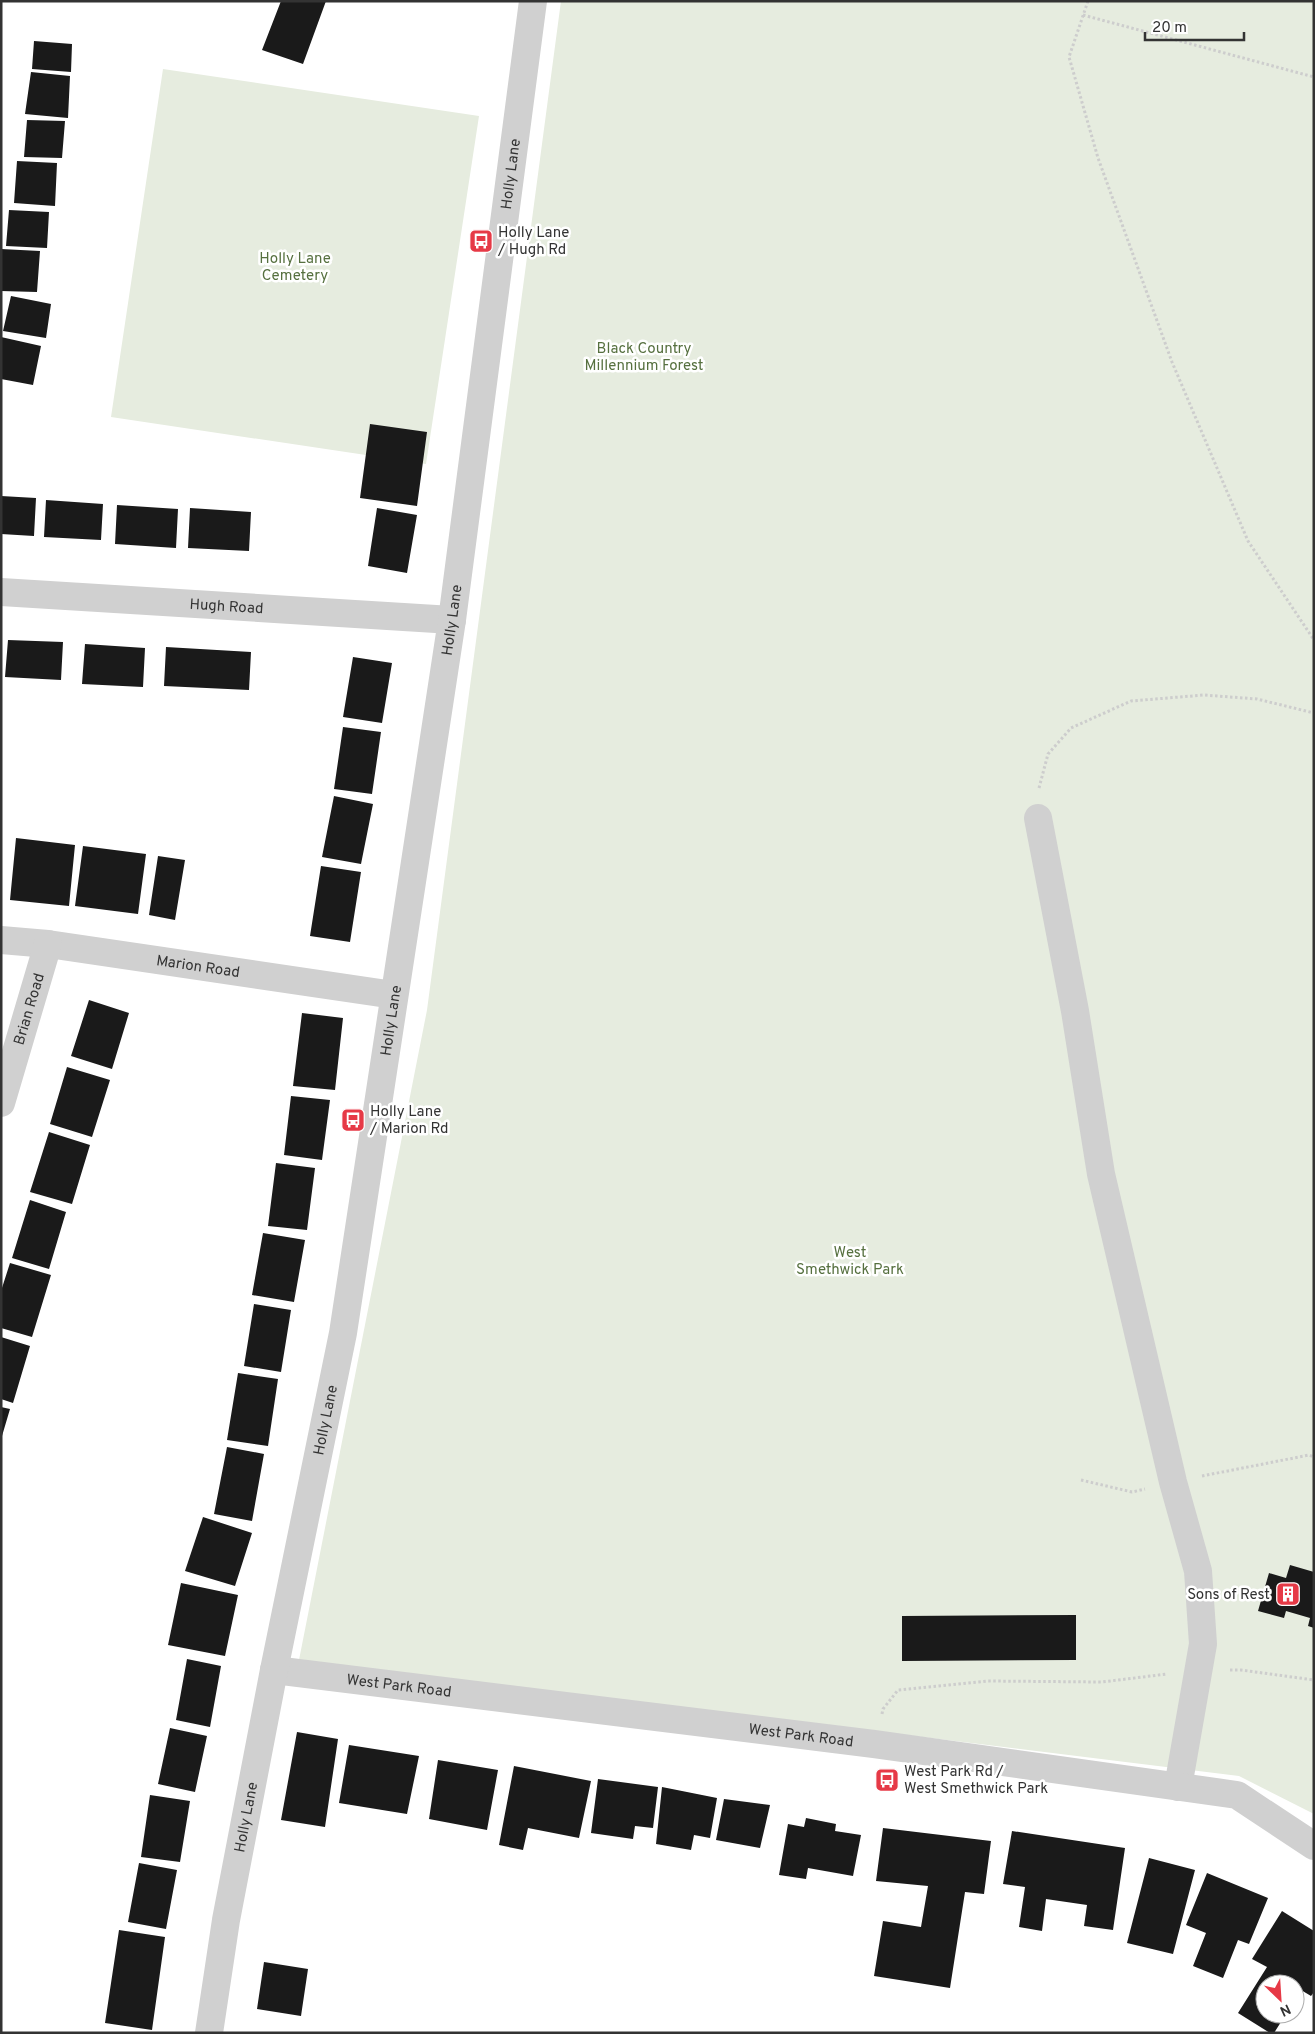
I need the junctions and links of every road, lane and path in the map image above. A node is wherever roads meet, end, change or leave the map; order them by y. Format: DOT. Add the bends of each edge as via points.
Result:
graph roads {
  1 [pos="533,1"];
  2 [pos="1088,1"];
  3 [pos="1083,15"];
  4 [pos="1314,77"];
  5 [pos="1,592"];
  6 [pos="452,620"];
  7 [pos="1314,640"];
  8 [pos="1314,713"];
  9 [pos="1038,818"];
  10 [pos="1,940"];
  11 [pos="48,944"];
  12 [pos="394,995"];
  13 [pos="1,1103"];
  14 [pos="274,1670"];
  15 [pos="1200,1671"];
  16 [pos="1314,1680"];
  17 [pos="874,1744"];
  18 [pos="1178,1787"];
  19 [pos="1314,1846"];
  20 [pos="209,2033"];
  1 -- 6 [label="street, Holly Lane"];
  2 -- 3 [label="path"];
  3 -- 4 [label="path"];
  3 -- 7 [label="path" via="1069,57 1098,158 1172,362 1248,541"];
  5 -- 6 [label="street, Hugh Road"];
  6 -- 12 [label="street, Holly Lane"];
  8 -- 9 [label="path" via="1257,699 1204,695 1131,701 1071,728 1048,754 1038,792"];
  9 -- 15 [label="street" via="1075,1012 1101,1174 1173,1482 1198,1571 1203,1644"];
  10 -- 11 [label="street, Marion Road"];
  11 -- 12 [label="street, Marion Road"];
  11 -- 13 [label="street, Brian Road"];
  12 -- 14 [label="street, Holly Lane" via="343,1333"];
  14 -- 17 [label="street, West Park Road"];
  14 -- 20 [label="street, Holly Lane" via="226,1920"];
  15 -- 16 [label="path" via="1241,1670"];
  15 -- 17 [label="path" via="1102,1682 988,1681 898,1690 883,1708"];
  15 -- 18 [label="street"];
  17 -- 18 [label="street, West Park Road"];
  18 -- 19 [label="street, West Park Road" via="1237,1795"];
}
